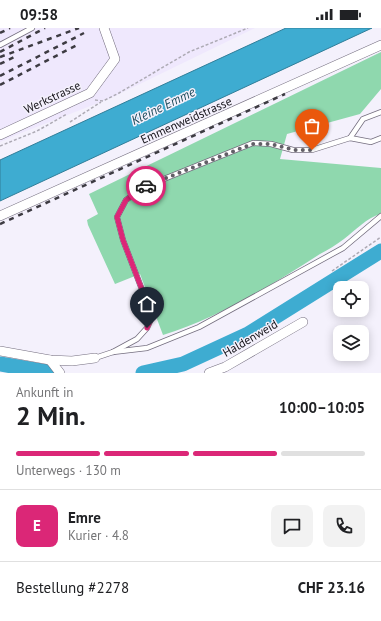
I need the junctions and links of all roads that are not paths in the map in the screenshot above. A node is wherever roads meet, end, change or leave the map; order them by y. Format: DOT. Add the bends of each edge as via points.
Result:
graph roads {
  1 [pos="32,28"];
  2 [pos="104,28"];
  3 [pos="0,45"];
  4 [pos="381,45"];
  5 [pos="381,112"];
  6 [pos="0,135"];
  7 [pos="350,138"];
  8 [pos="381,138"];
  9 [pos="0,216"];
  10 [pos="381,216"];
  11 [pos="303,322"];
  12 [pos="0,351"];
  13 [pos="113,352"];
  14 [pos="95,358"];
  15 [pos="55,366"];
  16 [pos="209,373"];
  1 -- 3 [label="lane"];
  2 -- 6 [label="street, Werkstrasse" via="115,59 90,93"];
  4 -- 9 [label="street, Emmenweidstrasse"];
  5 -- 7 [label="lane" via="363,119"];
  7 -- 8 [label="lane" via="371,142"];
  7 -- 13 [label="lane" via="312,150 252,144 144,187 126,200 117,217 152,317 147,328 137,339"];
  10 -- 13 [label="lane" via="344,248 199,327 147,348"];
  11 -- 16 [label="street, Haldenweid"];
  12 -- 15 [label="street"];
  13 -- 14 [label="lane"];
  14 -- 15 [label="street"];
}
